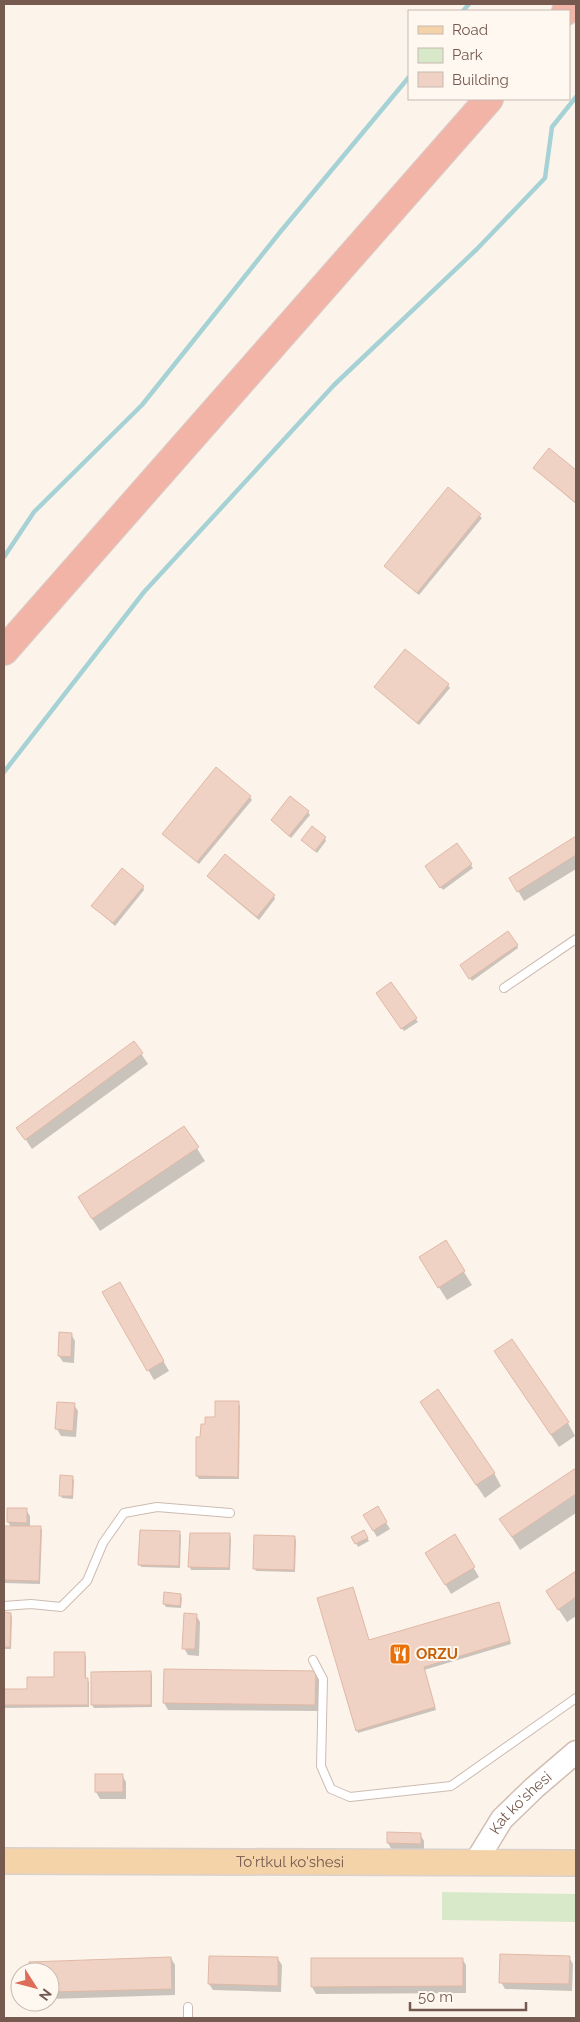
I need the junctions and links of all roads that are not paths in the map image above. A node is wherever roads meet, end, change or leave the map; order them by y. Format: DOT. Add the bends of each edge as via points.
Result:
graph roads {
  1 [pos="488,100"];
  2 [pos="4,651"];
  3 [pos="576,940"];
  4 [pos="504,988"];
  5 [pos="230,1513"];
  6 [pos="4,1606"];
  7 [pos="313,1660"];
  8 [pos="576,1698"];
  9 [pos="576,1752"];
  10 [pos="4,1861"];
  11 [pos="475,1863"];
  12 [pos="576,1863"];
  13 [pos="188,2007"];
  14 [pos="188,2018"];
  1 -- 2 [label="highway"];
  3 -- 4 [label="lane"];
  5 -- 6 [label="lane" via="157,1507 124,1513 103,1543 87,1581 61,1607"];
  7 -- 8 [label="lane" via="323,1679 321,1766 331,1790 350,1797 451,1786"];
  9 -- 11 [label="street, Kat ko'shesi" via="502,1819"];
  10 -- 11 [label="main road, To'rtkul ko'shesi"];
  11 -- 12 [label="main road, To'rtkul ko'shesi"];
  13 -- 14 [label="lane"];
}
